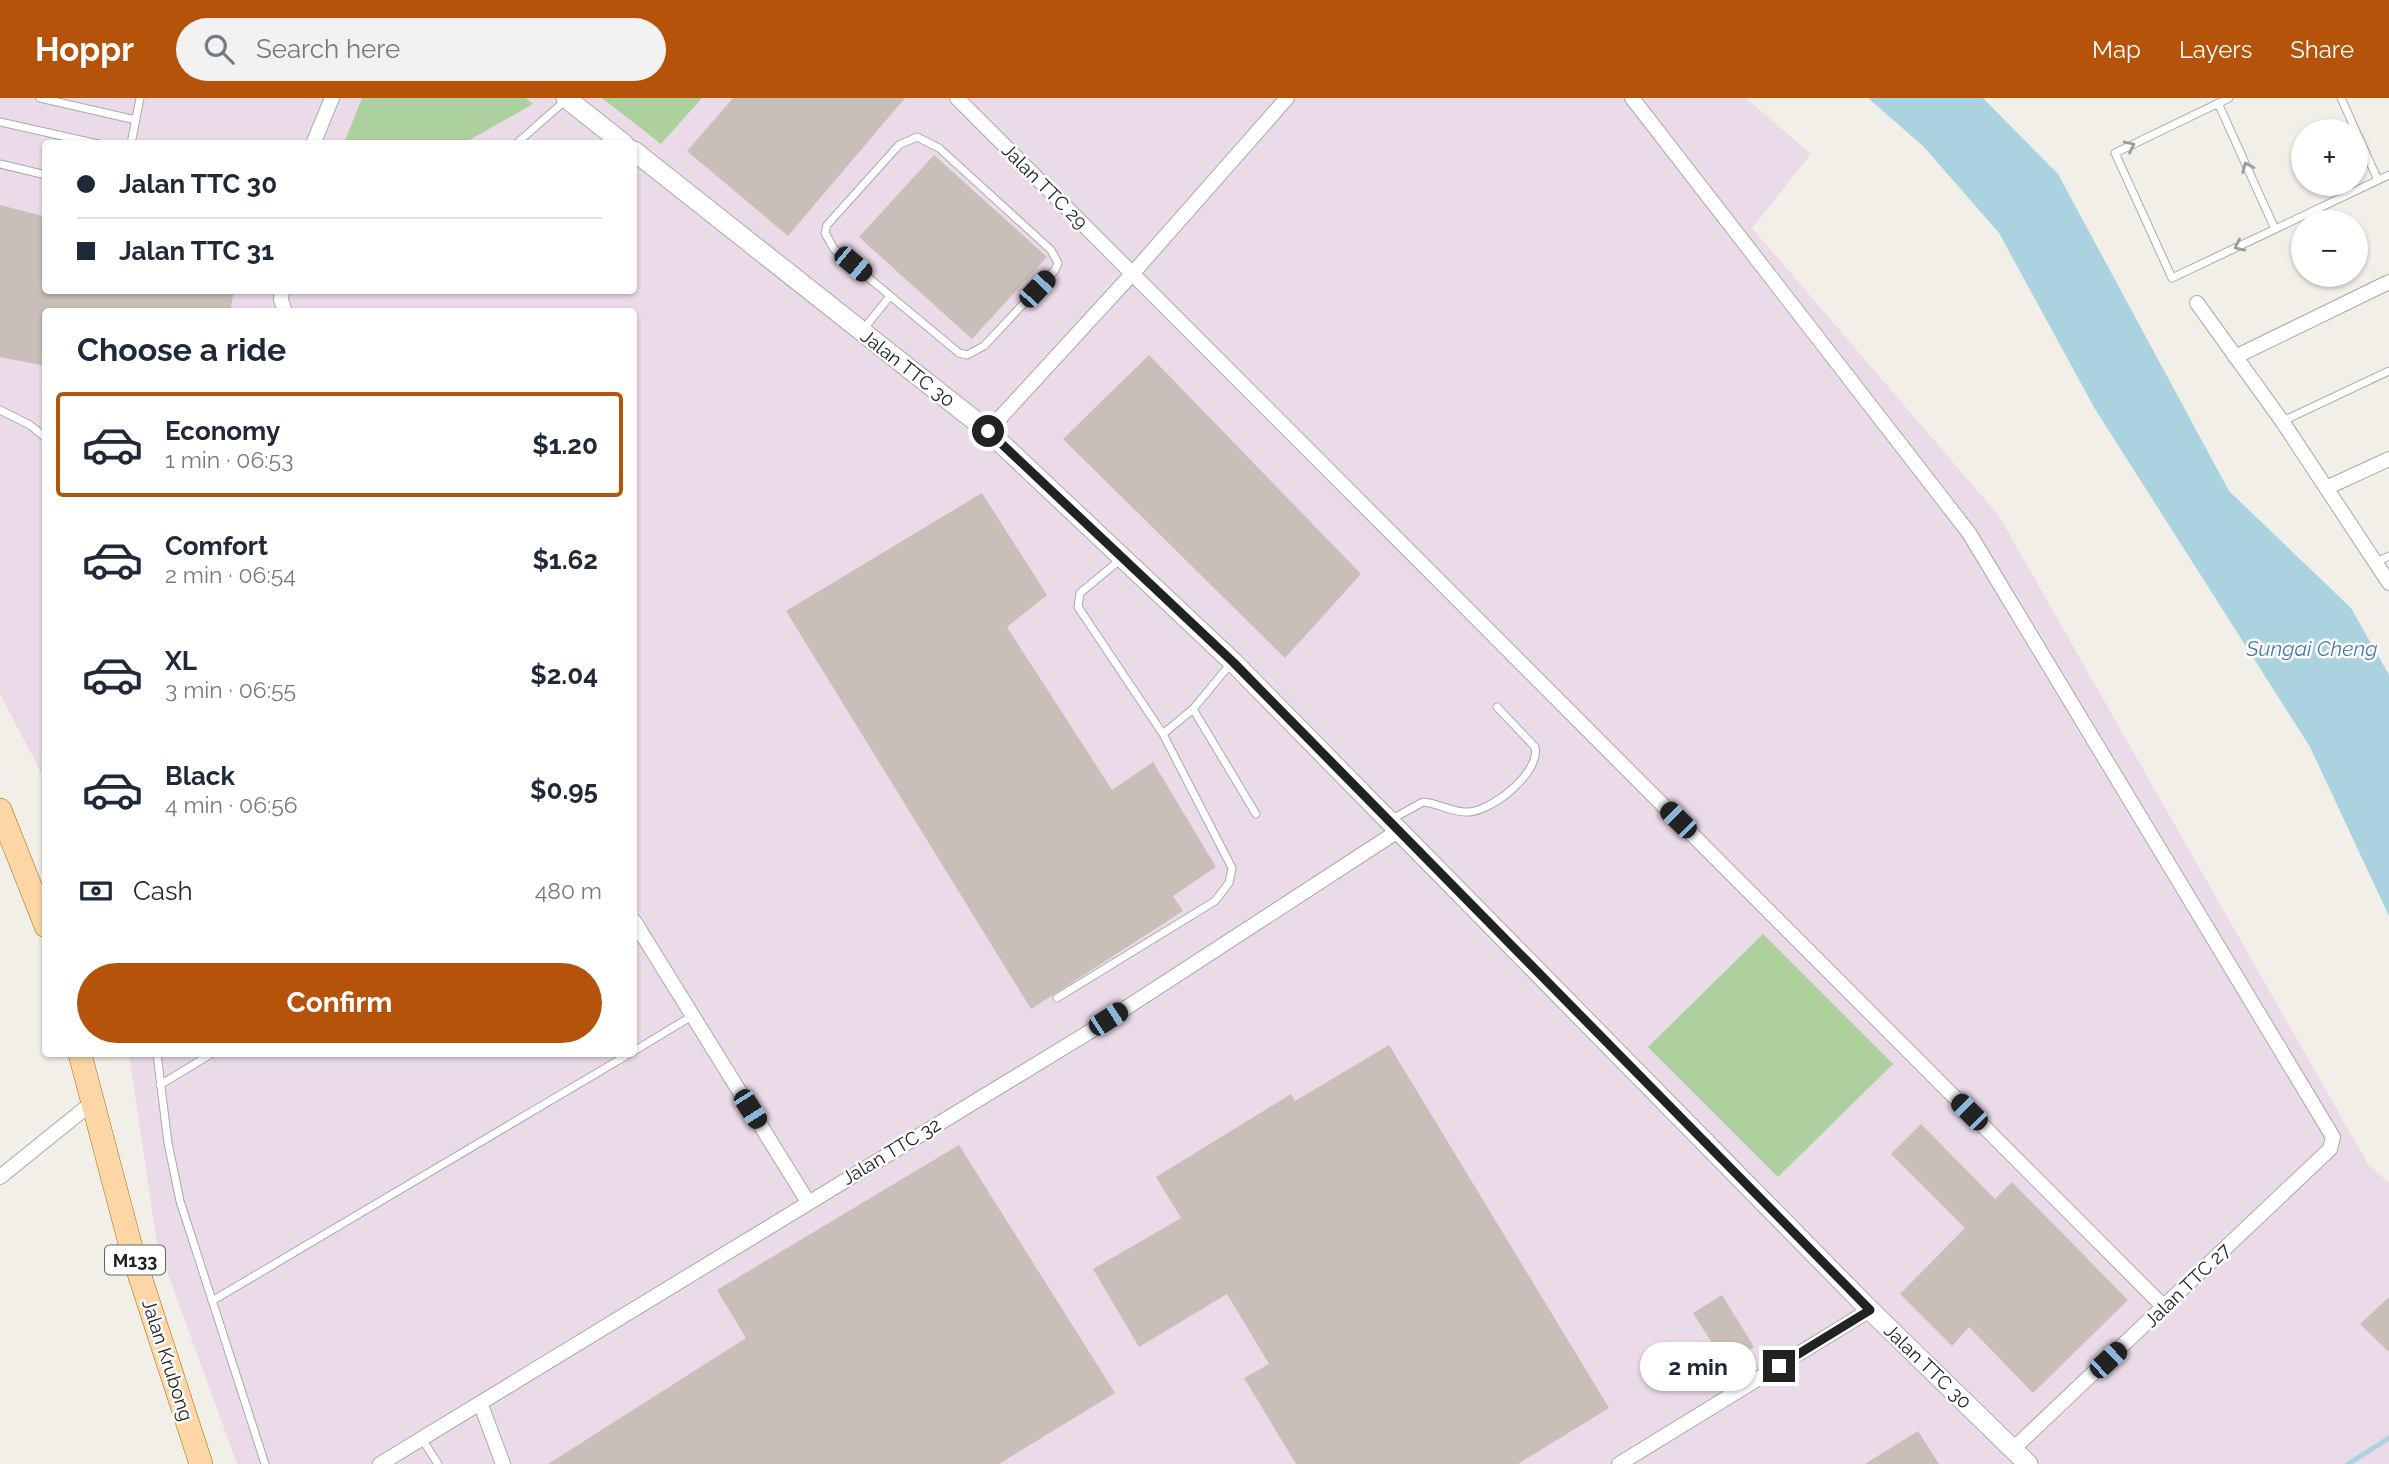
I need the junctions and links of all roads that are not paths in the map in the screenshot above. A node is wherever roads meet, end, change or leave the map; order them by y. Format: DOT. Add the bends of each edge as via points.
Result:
graph roads {
  1 [pos="40,98"];
  2 [pos="140,98"];
  3 [pos="332,98"];
  4 [pos="567,98"];
  5 [pos="957,98"];
  6 [pos="1287,98"];
  7 [pos="1633,98"];
  8 [pos="2229,98"];
  9 [pos="2341,98"];
  10 [pos="2218,103"];
  11 [pos="136,120"];
  12 [pos="0,122"];
  13 [pos="80,140"];
  14 [pos="132,140"];
  15 [pos="315,140"];
  16 [pos="520,140"];
  17 [pos="619,140"];
  18 [pos="637,153"];
  19 [pos="0,164"];
  20 [pos="42,174"];
  21 [pos="2389,175"];
  22 [pos="2378,180"];
  23 [pos="2275,229"];
  24 [pos="1133,274"];
  25 [pos="2389,282"];
  26 [pos="890,296"];
  27 [pos="2197,303"];
  28 [pos="862,331"];
  29 [pos="2235,357"];
  30 [pos="2389,371"];
  31 [pos="0,410"];
  32 [pos="2282,421"];
  33 [pos="988,431"];
  34 [pos="42,435"];
  35 [pos="2389,459"];
  36 [pos="2326,488"];
  37 [pos="1123,558"];
  38 [pos="2382,559"];
  39 [pos="2389,583"];
  40 [pos="1233,662"];
  41 [pos="1497,707"];
  42 [pos="1193,709"];
  43 [pos="1163,734"];
  44 [pos="0,810"];
  45 [pos="1256,814"];
  46 [pos="1393,826"];
  47 [pos="42,916"];
  48 [pos="637,925"];
  49 [pos="1057,998"];
  50 [pos="692,1016"];
  51 [pos="637,1048"];
  52 [pos="81,1057"];
  53 [pos="157,1057"];
  54 [pos="206,1057"];
  55 [pos="623,1057"];
  56 [pos="160,1085"];
  57 [pos="93,1102"];
  58 [pos="0,1177"];
  59 [pos="808,1202"];
  60 [pos="212,1301"];
  61 [pos="2164,1307"];
  62 [pos="1870,1310"];
  63 [pos="481,1405"];
  64 [pos="422,1439"];
  65 [pos="2013,1449"];
  66 [pos="201,1464"];
  67 [pos="265,1464"];
  68 [pos="380,1464"];
  69 [pos="438,1464"];
  70 [pos="503,1464"];
  71 [pos="1619,1464"];
  72 [pos="2028,1464"];
  1 -- 11 [label="lane"];
  2 -- 11 [label="lane"];
  3 -- 15 [label="street"];
  4 -- 16 [label="lane"];
  4 -- 17 [label="street"];
  5 -- 24 [label="street, Jalan TTC 29"];
  6 -- 24 [label="street"];
  7 -- 61 [label="street, Jalan TTC 27" via="1969,533 2328,1125 2333,1137 2330,1149"];
  8 -- 10 [label="lane"];
  9 -- 22 [label="lane"];
  23 -- 10 [label="lane, one-way"];
  23 -- 10 [label="lane, one-way" via="2172,278 2115,153"];
  11 -- 14 [label="lane"];
  12 -- 13 [label="lane"];
  18 -- 28 [label="street, Jalan TTC 30"];
  19 -- 20 [label="lane"];
  21 -- 22 [label="lane"];
  22 -- 23 [label="lane"];
  24 -- 33 [label="street"];
  24 -- 61 [label="street, Jalan TTC 29"];
  25 -- 29 [label="street"];
  26 -- 26 [label="lane" via="834,249 825,233 827,225 899,145 917,137 939,148 1051,250 1058,263 984,346 967,355"];
  26 -- 28 [label="lane"];
  27 -- 29 [label="street"];
  28 -- 33 [label="street, Jalan TTC 30"];
  29 -- 32 [label="street"];
  30 -- 32 [label="lane"];
  31 -- 34 [label="lane"];
  32 -- 36 [label="street"];
  33 -- 37 [label="street, Jalan TTC 30"];
  35 -- 36 [label="street"];
  36 -- 38 [label="street"];
  37 -- 40 [label="street, Jalan TTC 30"];
  37 -- 43 [label="lane" via="1080,593 1077,607"];
  38 -- 39 [label="street"];
  40 -- 42 [label="lane"];
  40 -- 46 [label="street, Jalan TTC 30"];
  41 -- 46 [label="lane" via="1535,747 1534,762 1518,782 1483,811 1464,813 1423,802"];
  42 -- 43 [label="lane"];
  42 -- 45 [label="lane"];
  43 -- 49 [label="lane" via="1232,868 1229,883 1215,901"];
  44 -- 47 [label="main road"];
  46 -- 59 [label="street, Jalan TTC 32" via="1086,1034"];
  46 -- 62 [label="street, Jalan TTC 30"];
  48 -- 50 [label="street"];
  50 -- 51 [label="lane"];
  50 -- 59 [label="street"];
  52 -- 57 [label="main road, Jalan Krubong / M133"];
  53 -- 56 [label="lane"];
  54 -- 56 [label="lane"];
  55 -- 60 [label="lane"];
  56 -- 60 [label="lane" via="180,1201"];
  57 -- 58 [label="street"];
  57 -- 66 [label="main road, Jalan Krubong / M133" via="133,1255"];
  59 -- 63 [label="street, Jalan TTC 32"];
  60 -- 67 [label="lane"];
  61 -- 65 [label="street, Jalan TTC 27"];
  62 -- 65 [label="street, Jalan TTC 30"];
  62 -- 71 [label="street"];
  63 -- 64 [label="street, Jalan TTC 32"];
  63 -- 70 [label="street"];
  64 -- 68 [label="street, Jalan TTC 32"];
  64 -- 69 [label="lane"];
  65 -- 72 [label="street, Jalan TTC 30"];
}
